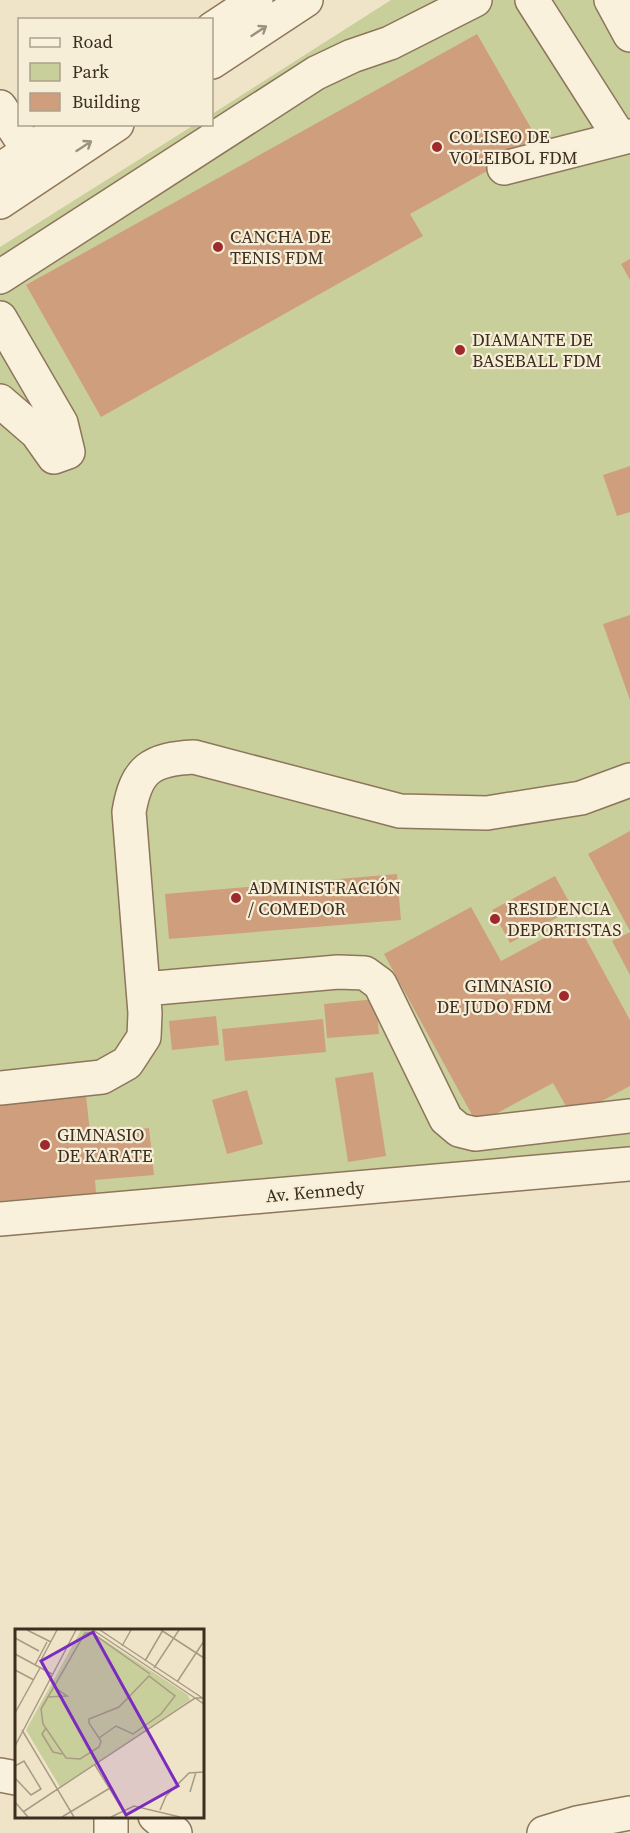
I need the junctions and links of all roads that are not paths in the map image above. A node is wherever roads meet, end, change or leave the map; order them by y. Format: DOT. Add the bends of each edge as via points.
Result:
graph roads {
  1 [pos="256,0"];
  2 [pos="306,0"];
  3 [pos="475,0"];
  4 [pos="532,0"];
  5 [pos="611,0"];
  6 [pos="213,28"];
  7 [pos="630,35"];
  8 [pos="213,61"];
  9 [pos="0,107"];
  10 [pos="66,126"];
  11 [pos="113,126"];
  12 [pos="625,137"];
  13 [pos="36,162"];
  14 [pos="504,168"];
  15 [pos="0,170"];
  16 [pos="0,202"];
  17 [pos="0,277"];
  18 [pos="0,318"];
  19 [pos="0,401"];
  20 [pos="630,780"];
  21 [pos="144,990"];
  22 [pos="0,1088"];
  23 [pos="630,1116"];
  24 [pos="630,1164"];
  25 [pos="0,1219"];
  26 [pos="0,1775"];
  27 [pos="15,1778"];
  28 [pos="630,1813"];
  29 [pos="157,1818"];
  30 [pos="175,1833"];
  31 [pos="544,1833"];
  1 -- 6 [label="street"];
  8 -- 2 [label="street, one-way"];
  3 -- 17 [label="street" via="390,43 316,73"];
  4 -- 12 [label="street"];
  5 -- 7 [label="street"];
  9 -- 13 [label="street"];
  10 -- 13 [label="street"];
  13 -- 11 [label="street, one-way"];
  12 -- 14 [label="street"];
  13 -- 15 [label="street"];
  13 -- 16 [label="street"];
  18 -- 19 [label="street" via="62,423 68,452 54,458 37,433"];
  20 -- 21 [label="street" via="581,798 487,813 400,811 194,757 159,762 148,767 133,787 129,812"];
  21 -- 22 [label="street" via="144,1037 127,1063 102,1077"];
  21 -- 23 [label="street" via="338,972 365,973 380,984 446,1119 459,1130 475,1134"];
  24 -- 25 [label="street, Av. Kennedy"];
  26 -- 27 [label="street"];
  28 -- 31 [label="street" via="577,1822"];
  29 -- 30 [label="street"];
}
